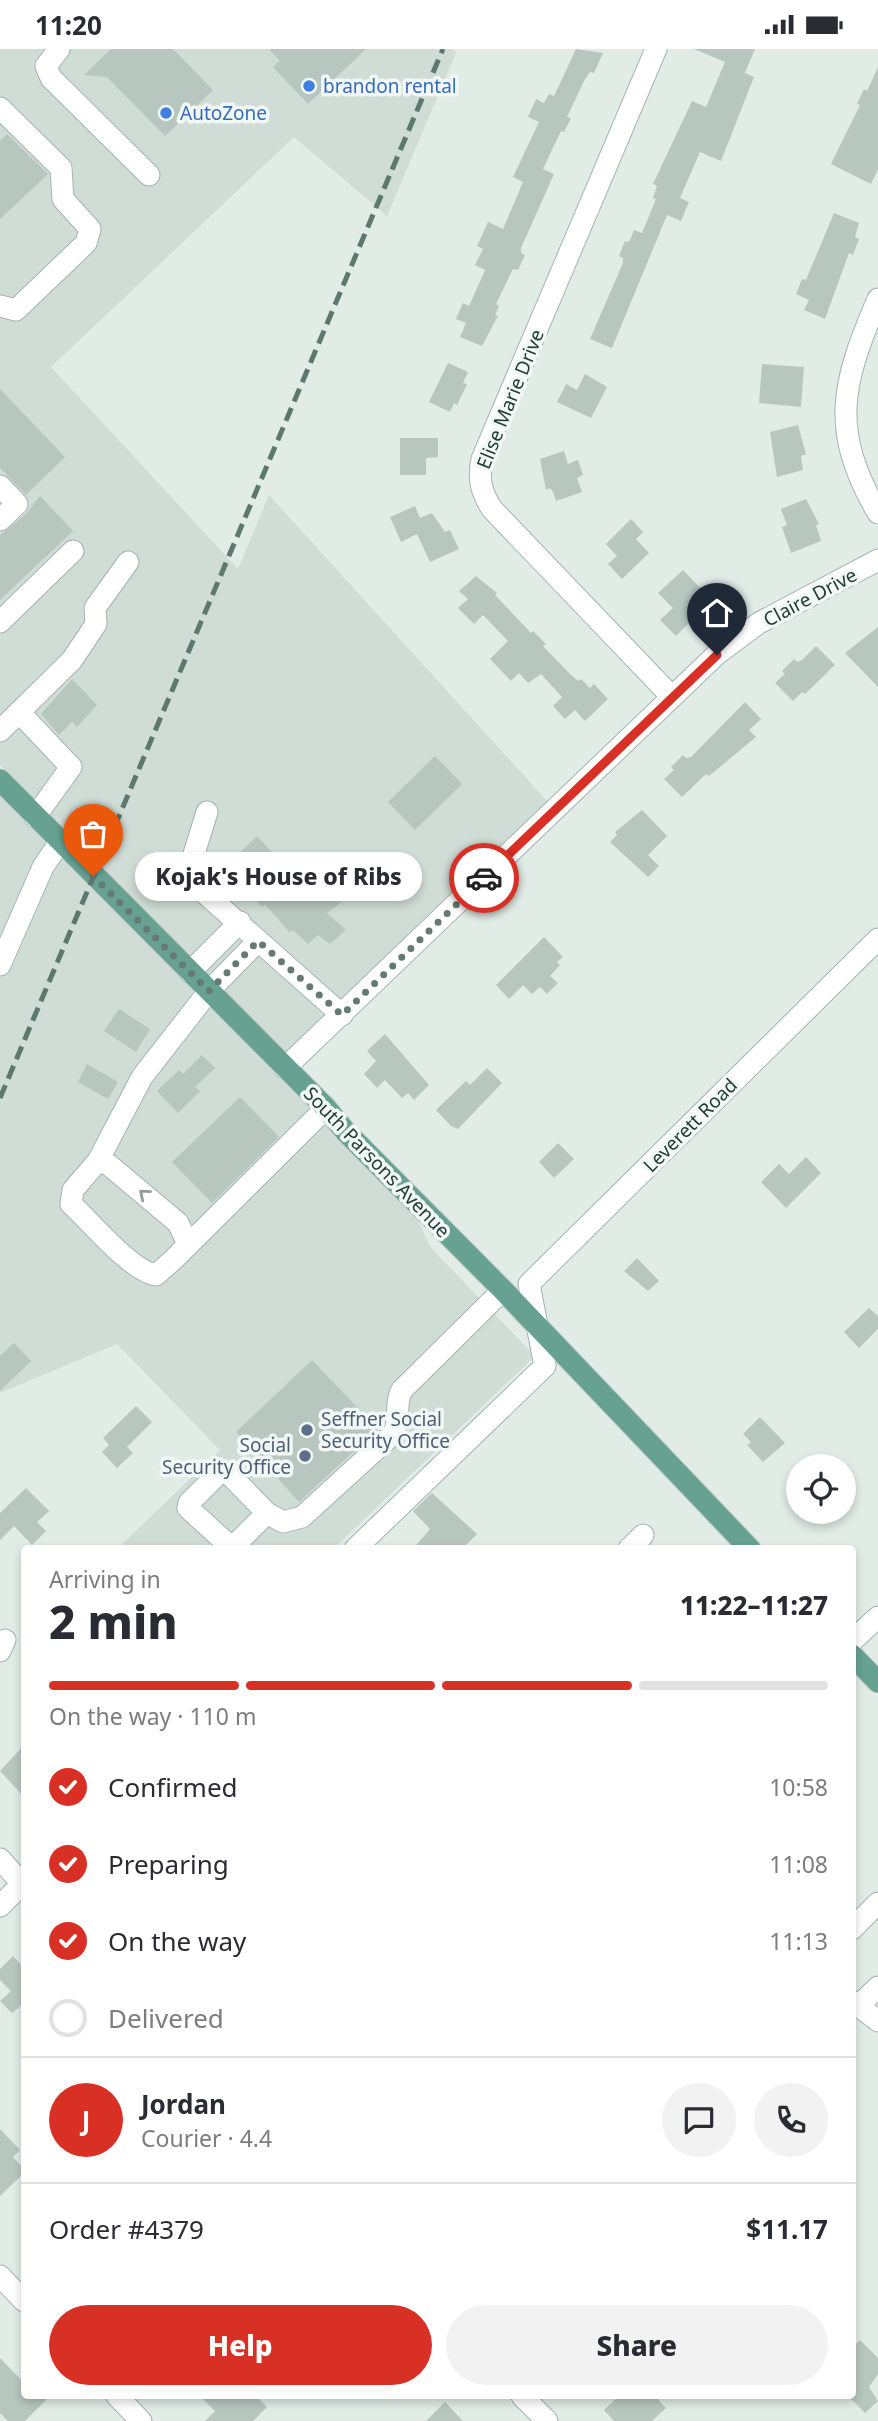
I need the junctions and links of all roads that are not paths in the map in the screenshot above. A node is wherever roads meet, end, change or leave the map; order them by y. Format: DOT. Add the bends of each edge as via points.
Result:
graph roads {
  1 [pos="59,49"];
  2 [pos="656,49"];
  3 [pos="0,108"];
  4 [pos="149,176"];
  5 [pos="878,299"];
  6 [pos="0,306"];
  7 [pos="0,486"];
  8 [pos="878,513"];
  9 [pos="0,520"];
  10 [pos="73,551"];
  11 [pos="878,560"];
  12 [pos="128,562"];
  13 [pos="0,622"];
  14 [pos="672,697"];
  15 [pos="7,719"];
  16 [pos="0,780"];
  17 [pos="207,812"];
  18 [pos="35,817"];
  19 [pos="60,842"];
  20 [pos="240,922"];
  21 [pos="6,932"];
  22 [pos="878,939"];
  23 [pos="258,941"];
  24 [pos="0,965"];
  25 [pos="190,972"];
  26 [pos="209,991"];
  27 [pos="342,1015"];
  28 [pos="285,1068"];
  29 [pos="326,1108"];
  30 [pos="99,1161"];
  31 [pos="188,1244"];
  32 [pos="503,1290"];
  33 [pos="534,1322"];
  34 [pos="267,1513"];
  35 [pos="229,1545"];
  36 [pos="235,1545"];
  37 [pos="359,1545"];
  38 [pos="746,1545"];
  39 [pos="878,1617"];
  40 [pos="856,1637"];
  41 [pos="856,1659"];
  42 [pos="878,1682"];
  43 [pos="0,1859"];
  44 [pos="21,1883"];
  45 [pos="21,1887"];
  46 [pos="878,1903"];
  47 [pos="0,1906"];
  48 [pos="856,1925"];
  49 [pos="878,1987"];
  50 [pos="856,2003"];
  51 [pos="856,2005"];
  52 [pos="878,2021"];
  53 [pos="0,2276"];
  54 [pos="21,2298"];
  55 [pos="120,2399"];
  56 [pos="525,2399"];
  57 [pos="141,2421"];
  58 [pos="547,2421"];
  1 -- 4 [label="street" via="46,66 51,78"];
  2 -- 14 [label="street, Elise Marie Drive" via="479,474 480,487 492,509"];
  3 -- 6 [label="street" via="61,168 63,199 90,229 86,243 16,310"];
  5 -- 8 [label="street" via="855,354 844,402 850,448"];
  7 -- 9 [label="street" via="17,504"];
  10 -- 13 [label="street"];
  11 -- 14 [label="street, Claire Drive" via="759,623"];
  12 -- 15 [label="street" via="95,608 96,624 72,660"];
  14 -- 27 [label="street, Claire Drive"];
  15 -- 18 [label="street" via="71,767"];
  16 -- 18 [label="main road, South Parsons Avenue"];
  17 -- 20 [label="street" via="189,870 191,881"];
  18 -- 19 [label="main road, South Parsons Avenue"];
  19 -- 21 [label="street"];
  19 -- 25 [label="main road, South Parsons Avenue"];
  20 -- 23 [label="street"];
  20 -- 25 [label="street"];
  21 -- 24 [label="street"];
  22 -- 33 [label="street, Leverett Road" via="529,1284"];
  23 -- 26 [label="street"];
  23 -- 27 [label="street"];
  25 -- 26 [label="main road, South Parsons Avenue"];
  26 -- 28 [label="main road, South Parsons Avenue"];
  26 -- 30 [label="street" via="142,1077"];
  27 -- 28 [label="street, Claire Drive"];
  28 -- 29 [label="main road, South Parsons Avenue"];
  29 -- 31 [label="street"];
  29 -- 32 [label="main road, South Parsons Avenue"];
  31 -- 30 [label="street, one-way" via="178,1223 115,1169"];
  30 -- 31 [label="street" via="73,1190 71,1204 148,1273 156,1275"];
  32 -- 33 [label="main road, South Parsons Avenue"];
  32 -- 34 [label="street" via="402,1390 394,1433 302,1517 283,1522"];
  33 -- 37 [label="street" via="545,1366"];
  33 -- 38 [label="main road, South Parsons Avenue"];
  34 -- 35 [label="street" via="227,1472 220,1471 188,1508"];
  34 -- 36 [label="street"];
  39 -- 40 [label="street"];
  41 -- 42 [label="main road"];
  43 -- 44 [label="street"];
  45 -- 47 [label="street"];
  46 -- 48 [label="street"];
  49 -- 50 [label="street"];
  51 -- 52 [label="street"];
  53 -- 54 [label="street"];
  55 -- 57 [label="street"];
  56 -- 58 [label="street"];
}
